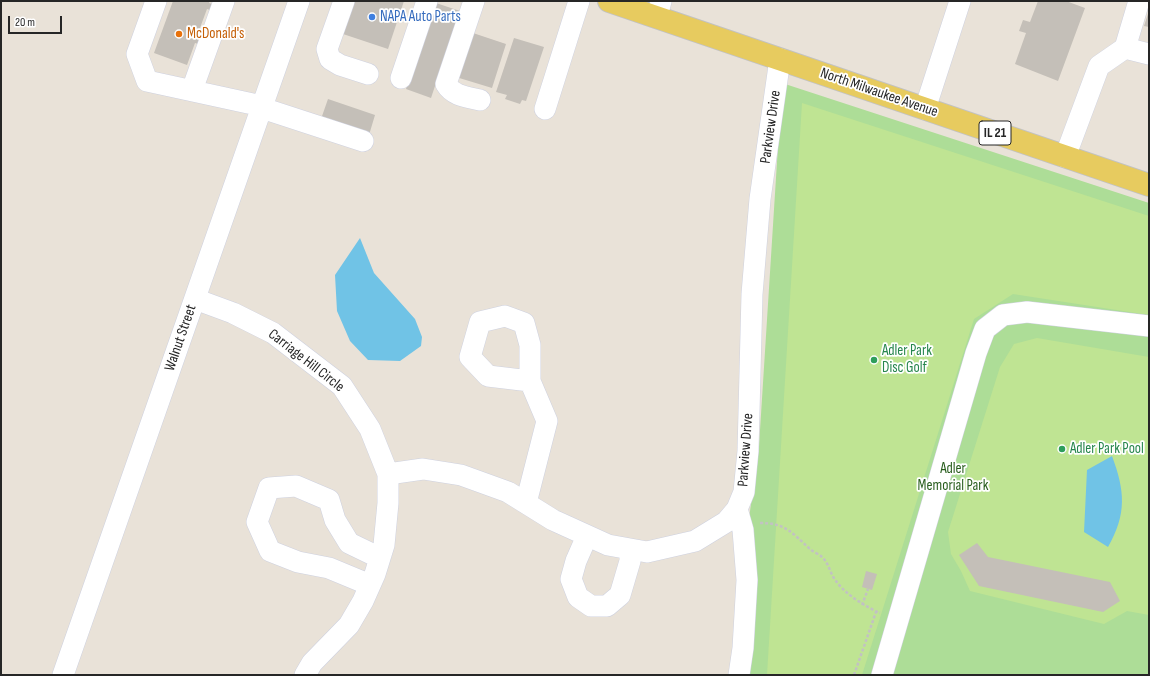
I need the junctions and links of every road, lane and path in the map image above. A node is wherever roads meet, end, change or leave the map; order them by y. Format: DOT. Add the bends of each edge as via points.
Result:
graph roads {
  1 [pos="156,1"];
  2 [pos="224,1"];
  3 [pos="299,1"];
  4 [pos="344,1"];
  5 [pos="427,1"];
  6 [pos="474,1"];
  7 [pos="579,1"];
  8 [pos="609,1"];
  9 [pos="961,1"];
  10 [pos="1140,1"];
  11 [pos="659,9"];
  12 [pos="1125,48"];
  13 [pos="1149,54"];
  14 [pos="780,58"];
  15 [pos="368,74"];
  16 [pos="401,78"];
  17 [pos="192,90"];
  18 [pos="480,100"];
  19 [pos="262,107"];
  20 [pos="925,108"];
  21 [pos="545,109"];
  22 [pos="363,141"];
  23 [pos="1065,157"];
  24 [pos="1149,186"];
  25 [pos="195,299"];
  26 [pos="1149,326"];
  27 [pos="530,381"];
  28 [pos="388,474"];
  29 [pos="526,503"];
  30 [pos="737,509"];
  31 [pos="587,536"];
  32 [pos="630,549"];
  33 [pos="380,558"];
  34 [pos="370,585"];
  35 [pos="868,589"];
  36 [pos="862,605"];
  37 [pos="876,612"];
  38 [pos="63,675"];
  39 [pos="305,675"];
  40 [pos="739,675"];
  41 [pos="854,675"];
  42 [pos="882,675"];
  1 -- 17 [label="street" via="137,54 147,81"];
  2 -- 17 [label="street"];
  3 -- 19 [label="street, Walnut Street"];
  4 -- 15 [label="street" via="327,49 330,59"];
  5 -- 16 [label="street"];
  6 -- 18 [label="street" via="446,84 456,94"];
  7 -- 21 [label="street"];
  8 -- 11 [label="main road, North Milwaukee Avenue / IL 21"];
  9 -- 20 [label="street"];
  10 -- 12 [label="street"];
  11 -- 14 [label="main road, North Milwaukee Avenue / IL 21"];
  12 -- 13 [label="street"];
  12 -- 23 [label="street" via="1099,66"];
  14 -- 20 [label="main road, North Milwaukee Avenue / IL 21"];
  14 -- 30 [label="street, Parkview Drive" via="760,199 752,294 748,451 744,492"];
  17 -- 19 [label="street"];
  19 -- 22 [label="street"];
  19 -- 25 [label="street, Walnut Street"];
  20 -- 23 [label="main road, North Milwaukee Avenue / IL 21"];
  23 -- 24 [label="main road, North Milwaukee Avenue / IL 21"];
  25 -- 28 [label="street, Carriage Hill Circle" via="233,313 272,333 342,386 370,428"];
  25 -- 38 [label="street, Walnut Street"];
  26 -- 42 [label="street" via="1027,312 1003,314 985,329"];
  27 -- 29 [label="street" via="547,421"];
  28 -- 29 [label="street, Parkview Drive" via="423,469 461,475 508,492"];
  28 -- 33 [label="street, Carriage Hill Circle" via="387,516"];
  29 -- 31 [label="street, Parkview Drive" via="553,520"];
  30 -- 32 [label="street, Parkview Drive" via="726,522 695,541 647,552"];
  30 -- 40 [label="street" via="743,530 747,580"];
  31 -- 32 [label="street, Parkview Drive" via="608,545"];
  31 -- 32 [label="street" via="571,579 578,597 591,606 607,606 620,595 630,561"];
  33 -- 34 [label="street, Carriage Hill Circle"];
  33 -- 34 [label="street" via="349,543 335,520 329,500 296,486 269,488 257,522 270,551 298,562 329,568"];
  34 -- 39 [label="street, Carriage Hill Circle" via="349,625 312,663"];
  35 -- 36 [label="path"];
  37 -- 41 [label="path"];
}
